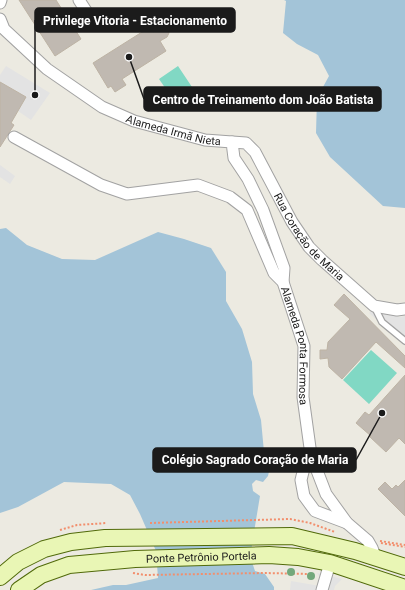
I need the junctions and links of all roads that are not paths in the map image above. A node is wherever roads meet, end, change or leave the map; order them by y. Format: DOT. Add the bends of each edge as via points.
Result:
graph roads {
  1 [pos="1,0"];
  2 [pos="78,0"];
  3 [pos="0,3"];
  4 [pos="90,17"];
  5 [pos="0,19"];
  6 [pos="14,137"];
  7 [pos="232,142"];
  8 [pos="283,282"];
  9 [pos="374,306"];
  10 [pos="405,309"];
  11 [pos="405,341"];
  12 [pos="311,455"];
  13 [pos="347,523"];
  14 [pos="374,556"];
  15 [pos="405,567"];
  16 [pos="328,570"];
  17 [pos="0,577"];
  18 [pos="405,588"];
  19 [pos="19,590"];
  20 [pos="322,590"];
  1 -- 3 [label="street"];
  2 -- 4 [label="street"];
  5 -- 7 [label="street, Alameda Irmã Nieta" via="4,29 47,69 102,107 134,121 205,140"];
  6 -- 8 [label="street, Alameda Ponta Formosa" via="101,185 127,194 198,185 230,197 247,210 274,273"];
  7 -- 8 [label="street, Alameda Irmã Nieta" via="234,158 263,210 284,268"];
  7 -- 9 [label="street, Rua Coração de Maria" via="246,143 255,152 308,247"];
  8 -- 12 [label="street, Alameda Ponta Formosa" via="304,346 303,397"];
  9 -- 10 [label="street"];
  9 -- 11 [label="lane" via="382,322"];
  12 -- 13 [label="street, Alameda Ponta Formosa" via="326,494"];
  12 -- 13 [label="street" via="306,460 301,480 304,496 315,511"];
  13 -- 14 [label="street, Alameda Ponta Formosa" via="368,541"];
  14 -- 15 [label="main road"];
  14 -- 17 [label="main road" via="269,528 104,538 57,545 18,562"];
  16 -- 18 [label="main road, Ponte Petrônio Portela"];
  16 -- 19 [label="main road, Ponte Petrônio Portela" via="298,556 135,559 68,565 41,575"];
  16 -- 20 [label="street"];
}
